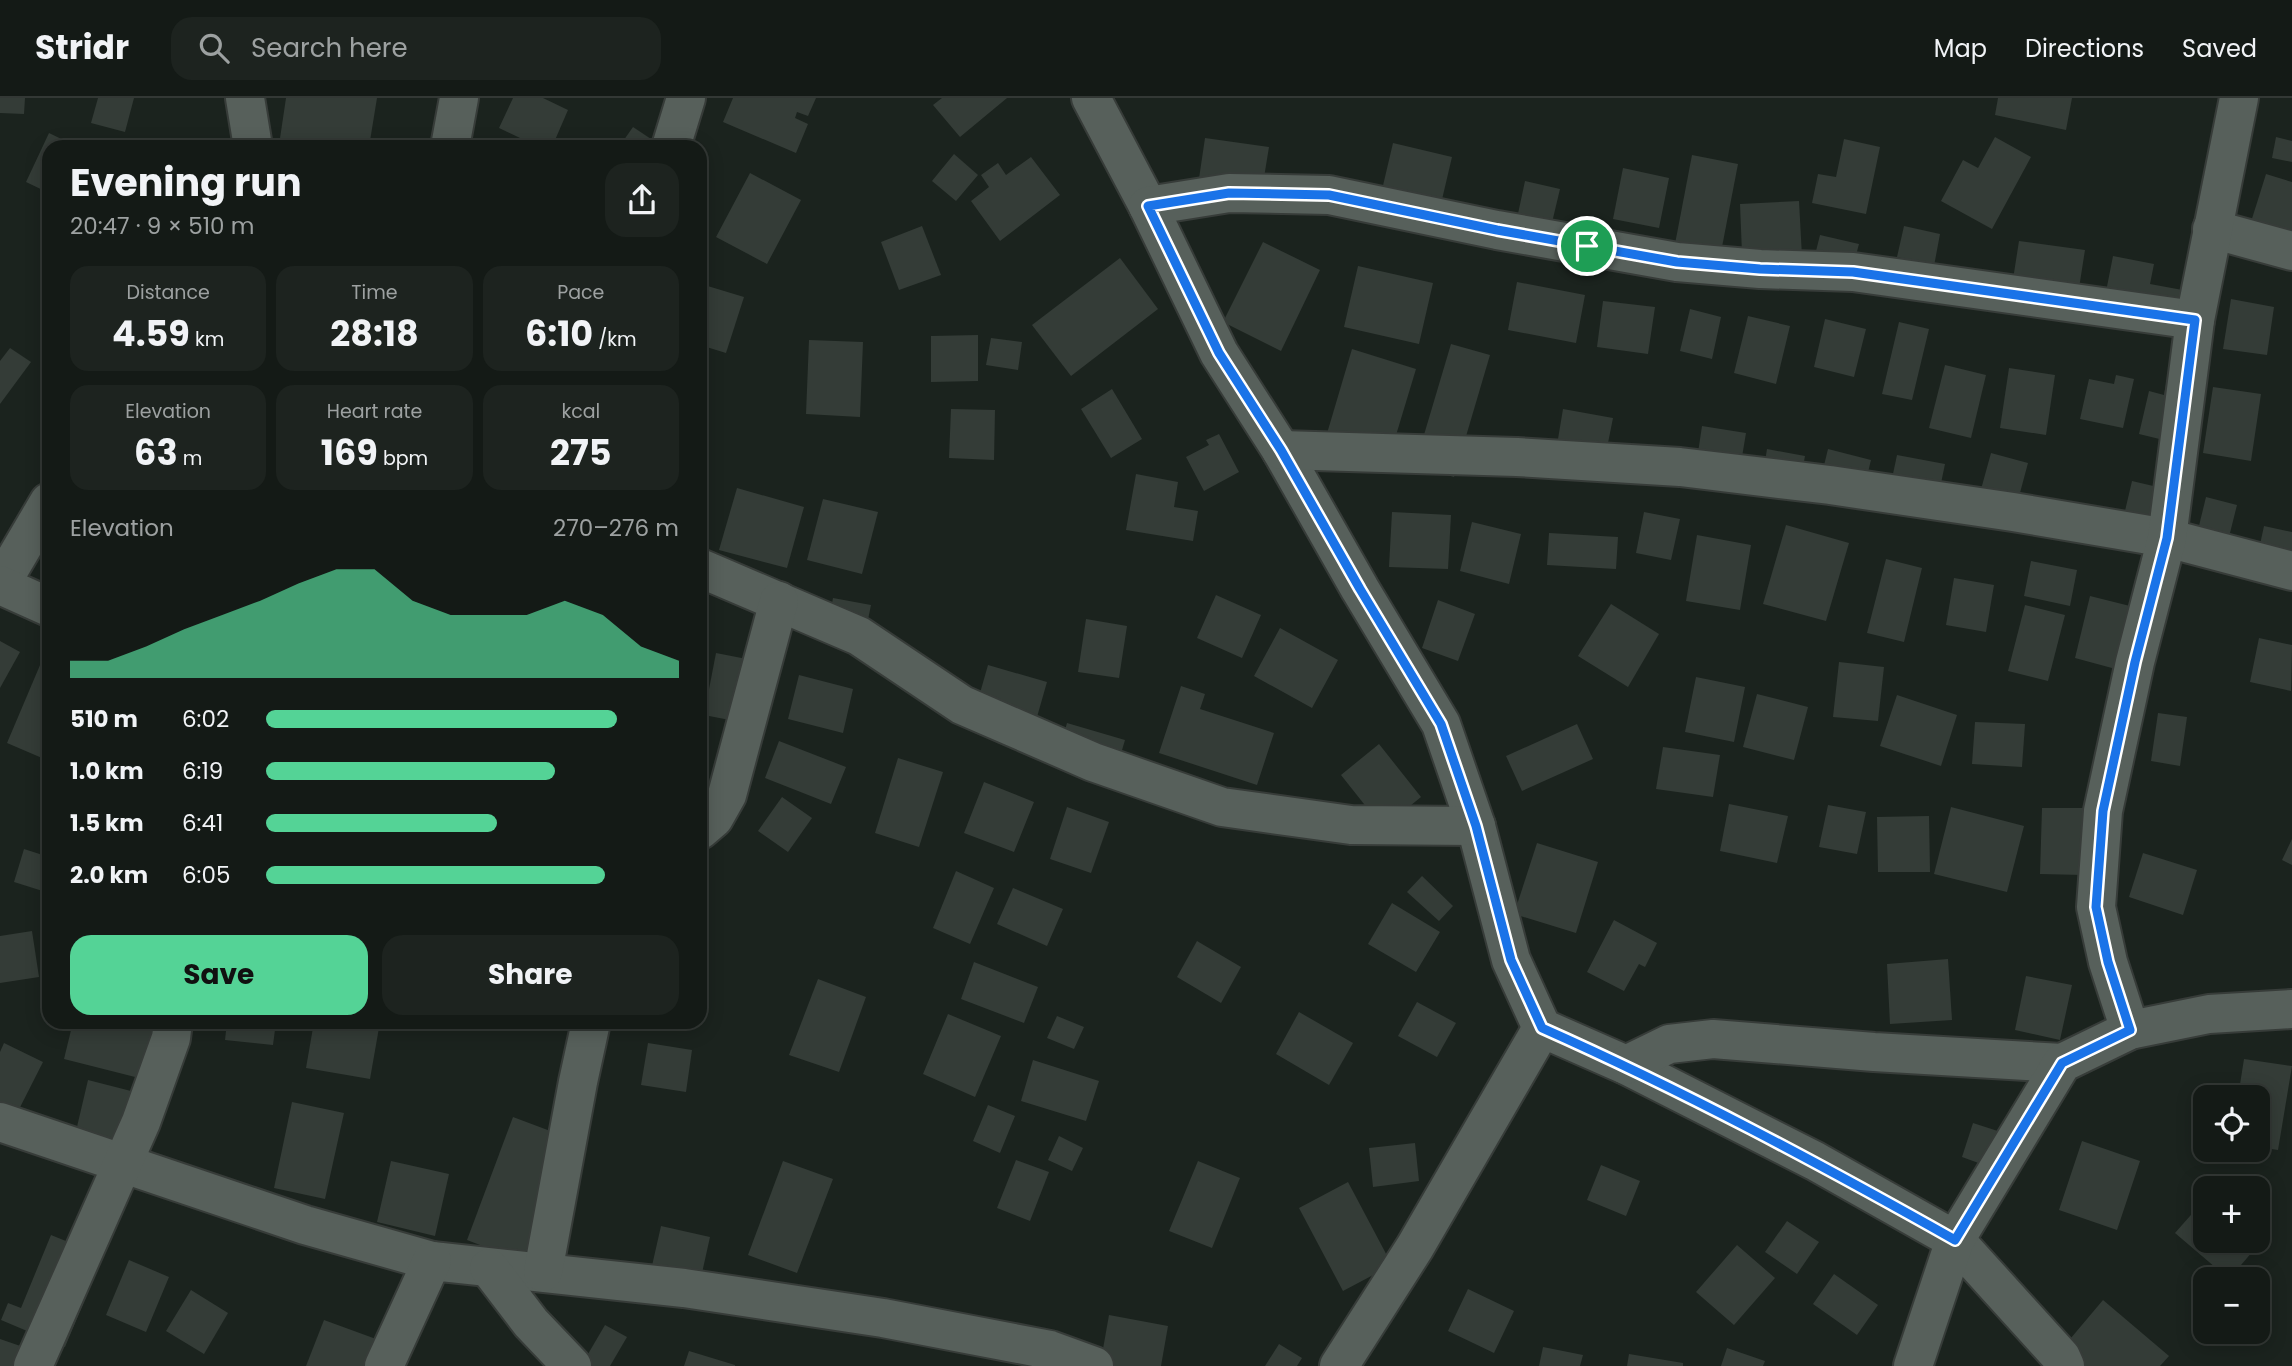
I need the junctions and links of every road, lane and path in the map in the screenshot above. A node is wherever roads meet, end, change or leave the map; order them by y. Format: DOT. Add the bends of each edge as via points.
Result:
graph roads {
  1 [pos="245,98"];
  2 [pos="459,98"];
  3 [pos="686,98"];
  4 [pos="1091,98"];
  5 [pos="2239,98"];
  6 [pos="252,140"];
  7 [pos="451,140"];
  8 [pos="673,140"];
  9 [pos="1148,206"];
  10 [pos="2212,229"];
  11 [pos="2292,251"];
  12 [pos="2195,320"];
  13 [pos="1281,450"];
  14 [pos="42,514"];
  15 [pos="2167,538"];
  16 [pos="707,571"];
  17 [pos="2292,571"];
  18 [pos="0,585"];
  19 [pos="779,601"];
  20 [pos="42,604"];
  21 [pos="707,824"];
  22 [pos="1476,826"];
  23 [pos="2292,1009"];
  24 [pos="1542,1028"];
  25 [pos="172,1029"];
  26 [pos="590,1029"];
  27 [pos="2130,1030"];
  28 [pos="2062,1063"];
  29 [pos="1626,1065"];
  30 [pos="0,1122"];
  31 [pos="123,1164"];
  32 [pos="1955,1240"];
  33 [pos="432,1261"];
  34 [pos="489,1268"];
  35 [pos="543,1272"];
  36 [pos="33,1366"];
  37 [pos="384,1366"];
  38 [pos="572,1366"];
  39 [pos="1094,1366"];
  40 [pos="1339,1366"];
  41 [pos="1913,1366"];
  42 [pos="2065,1366"];
  1 -- 6 [label="street"];
  2 -- 7 [label="street"];
  3 -- 8 [label="street"];
  4 -- 9 [label="street"];
  5 -- 10 [label="street"];
  9 -- 12 [label="street" via="1229,193 1329,195 1677,262 1853,272"];
  9 -- 13 [label="street" via="1219,353"];
  10 -- 11 [label="street"];
  10 -- 12 [label="street"];
  12 -- 15 [label="street"];
  13 -- 15 [label="street" via="1680,467 1830,485"];
  13 -- 22 [label="street" via="1441,724"];
  14 -- 18 [label="street"];
  15 -- 17 [label="street"];
  15 -- 27 [label="street" via="2103,811 2096,907"];
  16 -- 19 [label="street"];
  18 -- 20 [label="street"];
  19 -- 21 [label="street" via="727,795"];
  19 -- 22 [label="street" via="859,636 962,705 1093,762 1222,807 1351,825"];
  22 -- 24 [label="street" via="1511,960"];
  23 -- 27 [label="street" via="2209,1014"];
  24 -- 29 [label="street"];
  24 -- 40 [label="street" via="1415,1247"];
  25 -- 31 [label="street"];
  26 -- 35 [label="street"];
  27 -- 28 [label="street"];
  28 -- 29 [label="street" via="1713,1039 1669,1044"];
  28 -- 32 [label="street"];
  29 -- 32 [label="street" via="1815,1161"];
  30 -- 31 [label="street"];
  31 -- 33 [label="street"];
  31 -- 36 [label="street"];
  32 -- 41 [label="street"];
  32 -- 42 [label="street"];
  33 -- 34 [label="street"];
  33 -- 37 [label="street"];
  34 -- 35 [label="street"];
  34 -- 38 [label="street"];
  35 -- 39 [label="street" via="684,1287 883,1318 1050,1350"];
}
